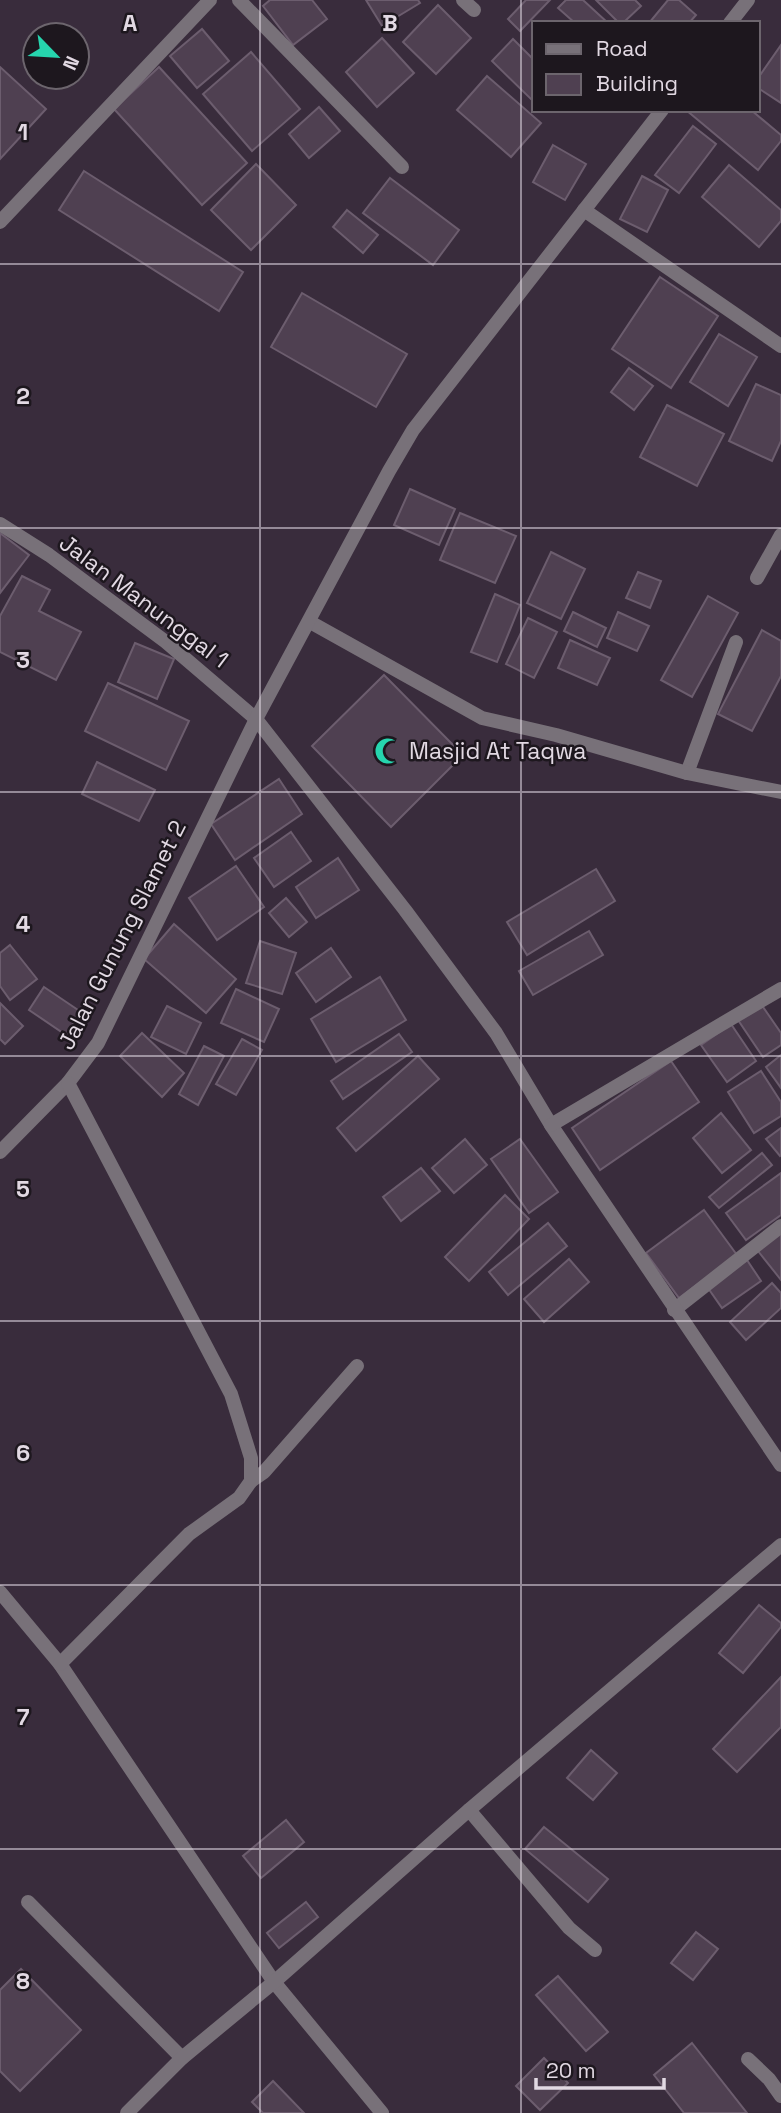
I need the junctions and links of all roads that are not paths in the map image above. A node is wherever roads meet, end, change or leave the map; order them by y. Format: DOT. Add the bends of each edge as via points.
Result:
graph roads {
  1 [pos="210,0"];
  2 [pos="239,0"];
  3 [pos="748,0"];
  4 [pos="732,21"];
  5 [pos="660,112"];
  6 [pos="402,167"];
  7 [pos="584,210"];
  8 [pos="0,222"];
  9 [pos="781,346"];
  10 [pos="0,524"];
  11 [pos="781,535"];
  12 [pos="757,578"];
  13 [pos="310,622"];
  14 [pos="736,642"];
  15 [pos="256,719"];
  16 [pos="687,773"];
  17 [pos="781,792"];
  18 [pos="781,989"];
  19 [pos="68,1083"];
  20 [pos="551,1125"];
  21 [pos="0,1152"];
  22 [pos="781,1226"];
  23 [pos="674,1310"];
  24 [pos="357,1366"];
  25 [pos="781,1465"];
  26 [pos="251,1481"];
  27 [pos="781,1545"];
  28 [pos="0,1592"];
  29 [pos="60,1664"];
  30 [pos="469,1810"];
  31 [pos="28,1902"];
  32 [pos="595,1950"];
  33 [pos="274,1982"];
  34 [pos="182,2058"];
  35 [pos="748,2059"];
  36 [pos="781,2095"];
  37 [pos="127,2113"];
  38 [pos="382,2113"];
  1 -- 8 [label="street"];
  2 -- 6 [label="street"];
  3 -- 4 [label="street"];
  5 -- 7 [label="street, Jalan Gunung Slamet 2"];
  7 -- 9 [label="street"];
  7 -- 13 [label="street, Jalan Gunung Slamet 2" via="413,430"];
  10 -- 15 [label="street, Jalan Manunggal 1" via="166,642"];
  11 -- 12 [label="street"];
  13 -- 15 [label="street, Jalan Gunung Slamet 2"];
  13 -- 16 [label="street" via="482,718"];
  14 -- 16 [label="street"];
  15 -- 19 [label="street, Jalan Gunung Slamet 2" via="98,1043"];
  15 -- 20 [label="street, Jalan Manunggal 1" via="496,1033"];
  16 -- 17 [label="street"];
  18 -- 20 [label="street"];
  19 -- 21 [label="street, Jalan Gunung Slamet 2"];
  19 -- 26 [label="street" via="231,1394 251,1458"];
  20 -- 23 [label="street, Jalan Manunggal 1"];
  22 -- 23 [label="street"];
  23 -- 25 [label="street, Jalan Manunggal 1"];
  24 -- 26 [label="street"];
  26 -- 29 [label="street" via="239,1497 189,1534"];
  27 -- 30 [label="street"];
  28 -- 29 [label="street"];
  29 -- 33 [label="street"];
  30 -- 32 [label="street" via="569,1928"];
  30 -- 33 [label="street"];
  31 -- 34 [label="street"];
  33 -- 34 [label="street"];
  33 -- 38 [label="street"];
  34 -- 37 [label="street"];
  35 -- 36 [label="street"];
}
